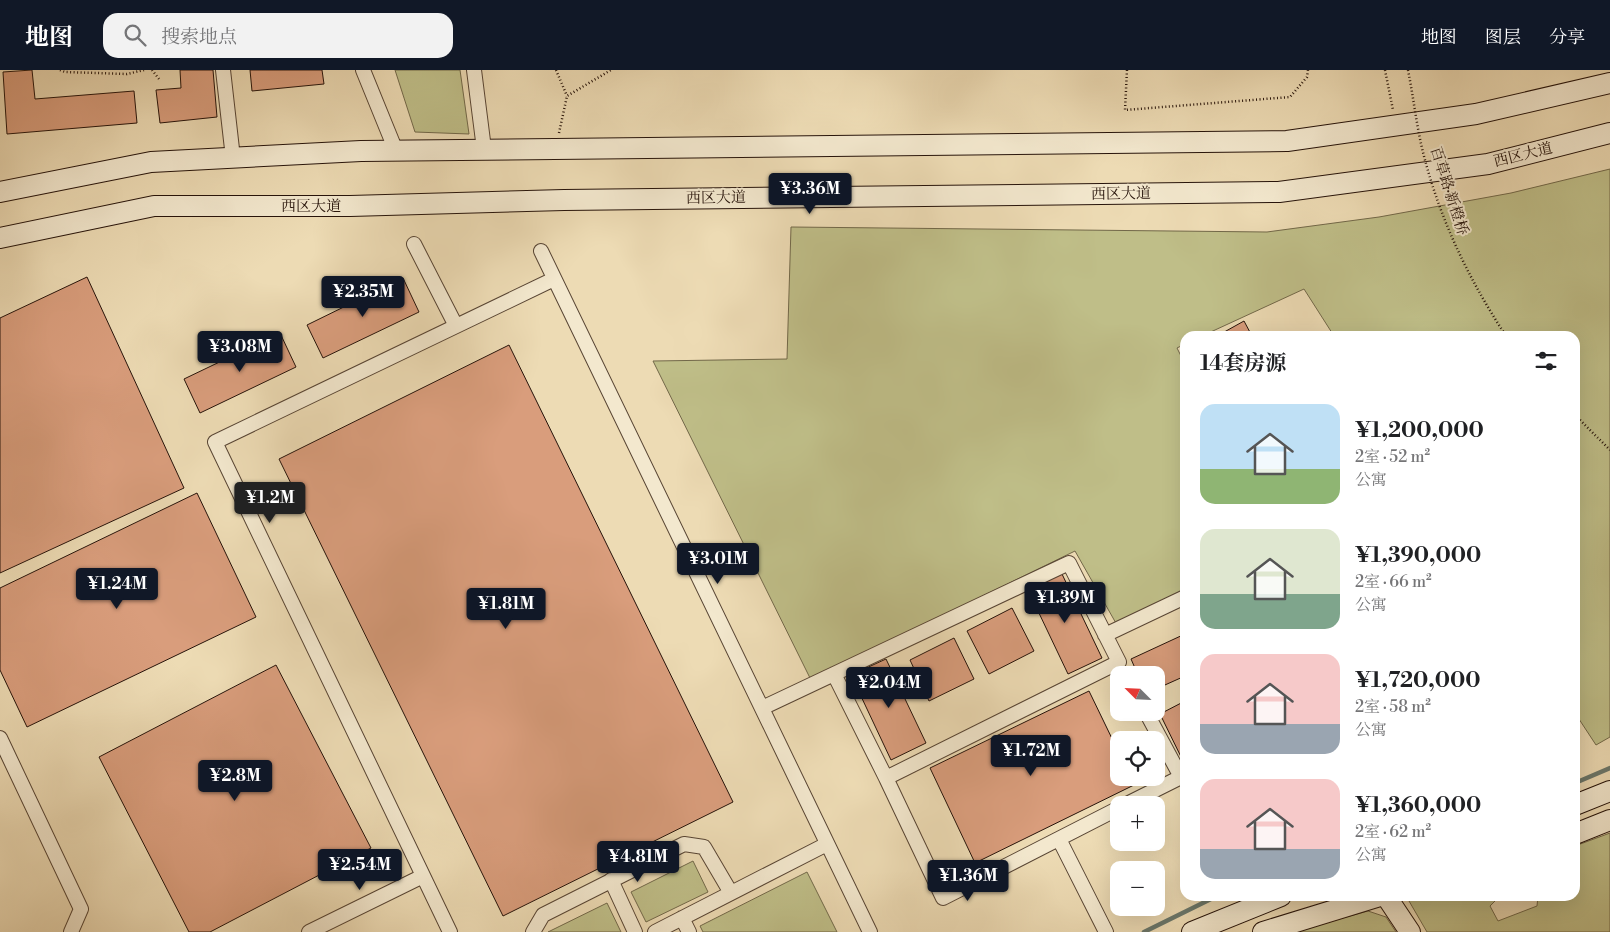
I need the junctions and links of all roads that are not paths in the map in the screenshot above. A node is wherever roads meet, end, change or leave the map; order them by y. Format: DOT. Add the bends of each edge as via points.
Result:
graph roads {
  1 [pos="223,70"];
  2 [pos="363,70"];
  3 [pos="474,70"];
  4 [pos="1610,82"];
  5 [pos="1610,133"];
  6 [pos="484,149"];
  7 [pos="396,151"];
  8 [pos="233,158"];
  9 [pos="0,192"];
  10 [pos="0,238"];
  11 [pos="414,244"];
  12 [pos="541,251"];
  13 [pos="554,279"];
  14 [pos="456,326"];
  15 [pos="1180,599"];
  16 [pos="1105,635"];
  17 [pos="1118,662"];
  18 [pos="1120,666"];
  19 [pos="834,674"];
  20 [pos="762,708"];
  21 [pos="1151,721"];
  22 [pos="0,738"];
  23 [pos="1180,775"];
  24 [pos="886,778"];
  25 [pos="1180,778"];
  26 [pos="1610,791"];
  27 [pos="1143,796"];
  28 [pos="1580,803"];
  29 [pos="1110,813"];
  30 [pos="1610,820"];
  31 [pos="1580,832"];
  32 [pos="1059,839"];
  33 [pos="828,844"];
  34 [pos="423,876"];
  35 [pos="611,880"];
  36 [pos="730,894"];
  37 [pos="1270,901"];
  38 [pos="1364,901"];
  39 [pos="1389,901"];
  40 [pos="682,918"];
  41 [pos="71,932"];
  42 [pos="309,932"];
  43 [pos="450,932"];
  44 [pos="533,932"];
  45 [pos="635,932"];
  46 [pos="655,932"];
  47 [pos="689,932"];
  48 [pos="870,932"];
  49 [pos="1106,932"];
  50 [pos="1192,932"];
  51 [pos="1263,932"];
  52 [pos="1410,932"];
  1 -- 8 [label="street"];
  2 -- 7 [label="street"];
  3 -- 6 [label="street"];
  4 -- 6 [label="main road" via="1476,114 1287,141"];
  5 -- 10 [label="main road, 西区大道" via="1488,164 1279,192 154,206"];
  6 -- 7 [label="main road"];
  7 -- 8 [label="main road"];
  8 -- 9 [label="main road" via="151,162"];
  11 -- 14 [label="street"];
  12 -- 13 [label="street"];
  13 -- 14 [label="street"];
  13 -- 20 [label="street"];
  14 -- 34 [label="street" via="215,442"];
  15 -- 16 [label="street"];
  16 -- 17 [label="street"];
  16 -- 19 [label="street" via="1069,563"];
  17 -- 18 [label="street"];
  17 -- 24 [label="street"];
  19 -- 20 [label="street"];
  19 -- 24 [label="street"];
  20 -- 33 [label="street"];
  21 -- 23 [label="street"];
  22 -- 41 [label="street" via="81,909"];
  24 -- 32 [label="street" via="943,898"];
  25 -- 27 [label="street"];
  26 -- 28 [label="main road"];
  29 -- 32 [label="street"];
  30 -- 31 [label="main road"];
  32 -- 49 [label="street"];
  33 -- 36 [label="street"];
  33 -- 48 [label="street"];
  34 -- 42 [label="street"];
  34 -- 43 [label="street"];
  35 -- 36 [label="street" via="684,844 704,848"];
  35 -- 44 [label="street" via="542,915"];
  35 -- 45 [label="street"];
  36 -- 40 [label="street"];
  37 -- 50 [label="main road"];
  38 -- 51 [label="main road"];
  39 -- 52 [label="main road"];
  40 -- 46 [label="street"];
  40 -- 47 [label="street"];
}
